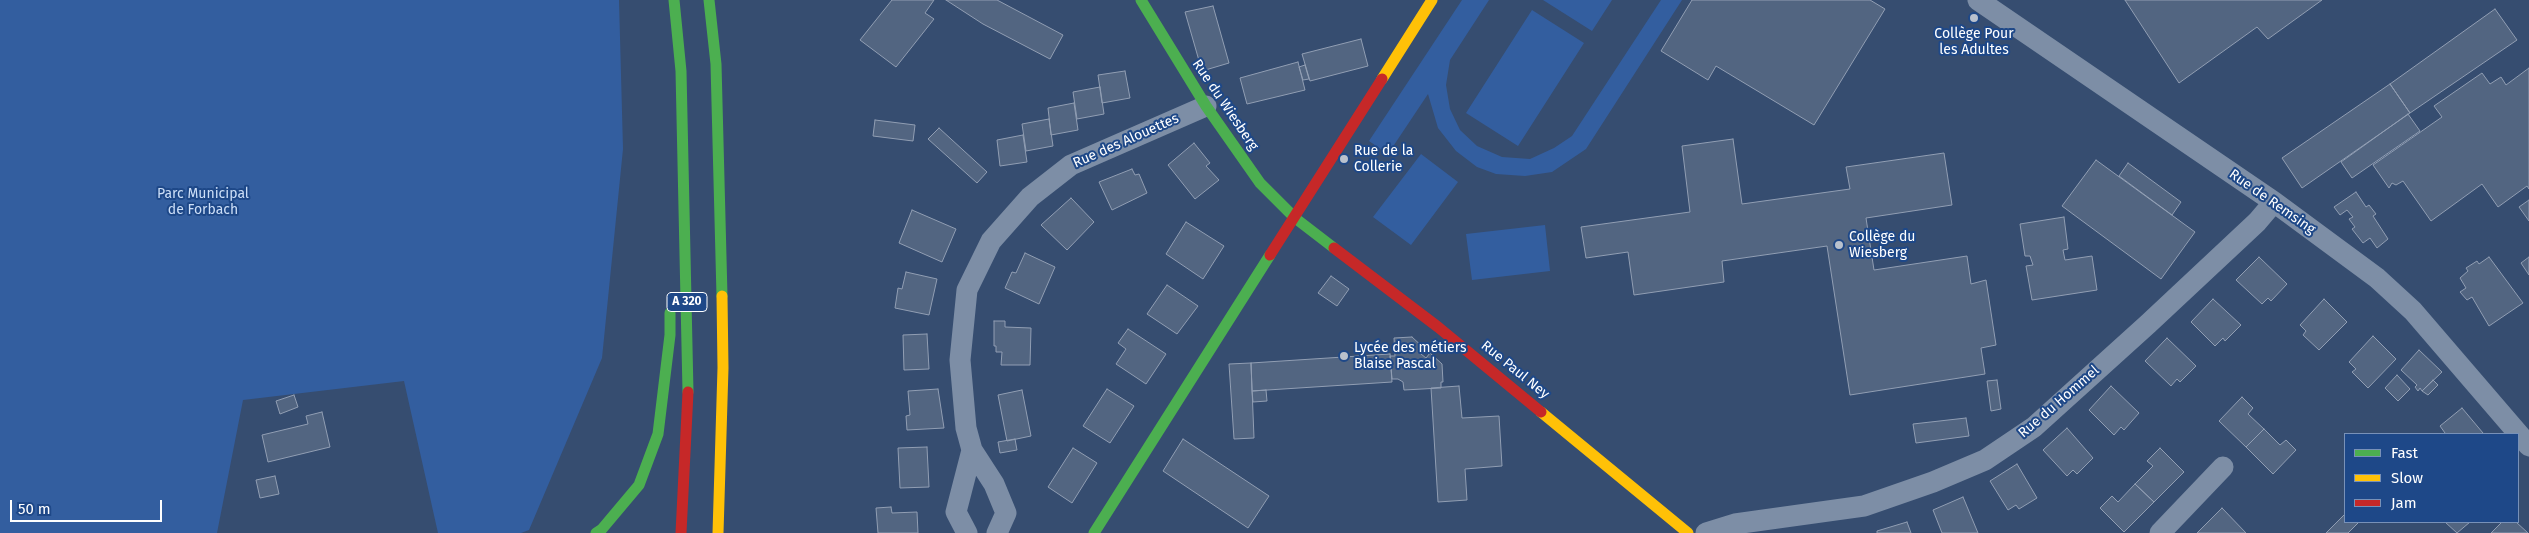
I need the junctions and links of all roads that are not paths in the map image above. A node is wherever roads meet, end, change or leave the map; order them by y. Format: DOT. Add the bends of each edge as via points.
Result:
graph roads {
  1 [pos="674,0"];
  2 [pos="708,0"];
  3 [pos="1141,0"];
  4 [pos="1432,0"];
  5 [pos="1978,0"];
  6 [pos="680,71"];
  7 [pos="1206,106"];
  8 [pos="672,200"];
  9 [pos="2274,202"];
  10 [pos="1295,218"];
  11 [pos="670,297"];
  12 [pos="2518,433"];
  13 [pos="2519,434"];
  14 [pos="2529,446"];
  15 [pos="972,450"];
  16 [pos="2223,467"];
  17 [pos="596,533"];
  18 [pos="681,533"];
  19 [pos="718,533"];
  20 [pos="967,533"];
  21 [pos="997,533"];
  22 [pos="1094,533"];
  23 [pos="1688,533"];
  24 [pos="1706,533"];
  25 [pos="2160,533"];
  1 -- 6 [label="main road, A 320"];
  2 -- 19 [label="main road, A 320" via="716,64 721,248 723,368"];
  3 -- 7 [label="main road, Rue du Wiesberg"];
  4 -- 10 [label="main road"];
  5 -- 9 [label="street, Rue de Remsing"];
  6 -- 8 [label="main road"];
  6 -- 18 [label="main road, A 320" via="688,390"];
  7 -- 10 [label="main road, Rue du Wiesberg" via="1260,182"];
  7 -- 15 [label="street, Rue des Alouettes" via="1071,165 1030,197 991,241 967,290 960,360 966,428"];
  9 -- 12 [label="street, Rue de Remsing" via="2377,278 2413,311"];
  9 -- 24 [label="street, Rue du Hommel" via="2156,317 2034,427 1985,460 1864,506 1736,524"];
  10 -- 22 [label="main road"];
  10 -- 23 [label="main road, Rue Paul Ney" via="1438,327"];
  11 -- 17 [label="main road" via="670,335 658,434 639,485"];
  13 -- 14 [label="street, Rue de Remsing"];
  15 -- 20 [label="street, Rue des Alouettes" via="956,512"];
  15 -- 21 [label="street, Rue des Alouettes" via="994,484 1006,513"];
  16 -- 25 [label="street"];
}
